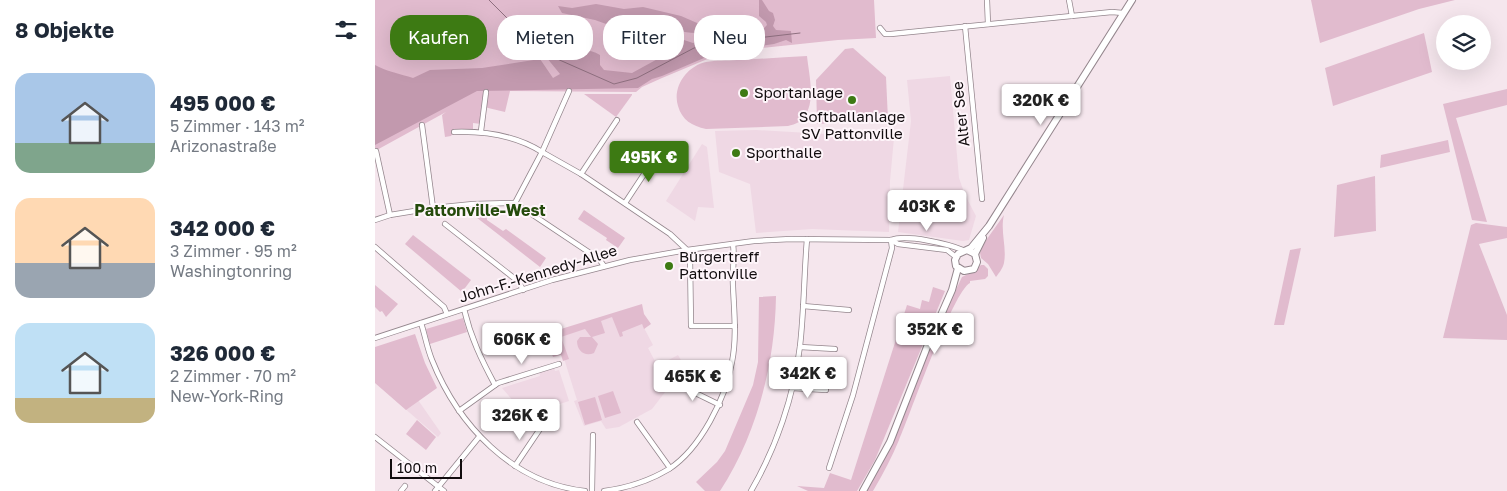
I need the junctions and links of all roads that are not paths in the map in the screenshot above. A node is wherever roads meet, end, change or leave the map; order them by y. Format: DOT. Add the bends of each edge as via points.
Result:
graph roads {
  1 [pos="987,0"];
  2 [pos="1069,0"];
  3 [pos="1132,0"];
  4 [pos="1123,13"];
  5 [pos="1072,16"];
  6 [pos="988,24"];
  7 [pos="965,26"];
  8 [pos="880,28"];
  9 [pos="569,91"];
  10 [pos="486,92"];
  11 [pos="617,120"];
  12 [pos="422,125"];
  13 [pos="481,131"];
  14 [pos="454,132"];
  15 [pos="377,151"];
  16 [pos="542,152"];
  17 [pos="658,153"];
  18 [pos="581,174"];
  19 [pos="982,199"];
  20 [pos="515,203"];
  21 [pos="625,204"];
  22 [pos="433,208"];
  23 [pos="390,215"];
  24 [pos="375,220"];
  25 [pos="445,224"];
  26 [pos="989,226"];
  27 [pos="807,239"];
  28 [pos="891,240"];
  29 [pos="733,244"];
  30 [pos="375,247"];
  31 [pos="687,250"];
  32 [pos="965,250"];
  33 [pos="975,254"];
  34 [pos="956,257"];
  35 [pos="604,266"];
  36 [pos="958,268"];
  37 [pos="967,272"];
  38 [pos="523,290"];
  39 [pos="952,290"];
  40 [pos="803,306"];
  41 [pos="464,309"];
  42 [pos="849,310"];
  43 [pos="447,314"];
  44 [pos="421,323"];
  45 [pos="735,326"];
  46 [pos="375,338"];
  47 [pos="800,347"];
  48 [pos="835,349"];
  49 [pos="559,364"];
  50 [pos="675,383"];
  51 [pos="495,385"];
  52 [pos="792,388"];
  53 [pos="826,390"];
  54 [pos="719,404"];
  55 [pos="459,411"];
  56 [pos="637,422"];
  57 [pos="542,426"];
  58 [pos="593,435"];
  59 [pos="375,437"];
  60 [pos="479,437"];
  61 [pos="515,466"];
  62 [pos="670,468"];
  63 [pos="829,468"];
  64 [pos="639,484"];
  65 [pos="405,486"];
  66 [pos="436,489"];
  67 [pos="401,491"];
  68 [pos="444,491"];
  69 [pos="585,491"];
  70 [pos="592,491"];
  71 [pos="604,491"];
  72 [pos="641,491"];
  73 [pos="751,491"];
  74 [pos="863,491"];
  1 -- 6 [label="street"];
  2 -- 5 [label="street"];
  3 -- 4 [label="main road"];
  4 -- 5 [label="street"];
  4 -- 26 [label="main road"];
  5 -- 6 [label="street"];
  6 -- 7 [label="street"];
  7 -- 8 [label="street" via="888,34"];
  7 -- 19 [label="street, Alter See"];
  9 -- 16 [label="street"];
  10 -- 13 [label="street"];
  11 -- 18 [label="street"];
  12 -- 22 [label="street"];
  13 -- 14 [label="street"];
  13 -- 16 [label="street" via="512,138"];
  15 -- 23 [label="street"];
  16 -- 18 [label="street"];
  16 -- 20 [label="street"];
  17 -- 21 [label="street"];
  18 -- 21 [label="street"];
  20 -- 22 [label="street"];
  20 -- 35 [label="street"];
  21 -- 31 [label="street" via="670,234"];
  22 -- 23 [label="street"];
  23 -- 24 [label="street"];
  25 -- 38 [label="street" via="519,282"];
  26 -- 32 [label="main road" via="971,248"];
  26 -- 33 [label="main road"];
  27 -- 28 [label="street, John-F.-Kennedy-Allee"];
  27 -- 29 [label="street, John-F.-Kennedy-Allee"];
  27 -- 40 [label="street"];
  28 -- 32 [label="street, John-F.-Kennedy-Allee" via="937,242"];
  28 -- 34 [label="street, John-F.-Kennedy-Allee" via="898,244 947,250"];
  28 -- 63 [label="street" via="892,248 863,358"];
  29 -- 31 [label="street, John-F.-Kennedy-Allee"];
  29 -- 45 [label="street"];
  30 -- 43 [label="street" via="444,307"];
  31 -- 35 [label="street, John-F.-Kennedy-Allee"];
  31 -- 45 [label="street" via="690,257 691,326"];
  32 -- 33 [label="main road"];
  32 -- 34 [label="main road"];
  33 -- 37 [label="main road" via="976,266"];
  34 -- 36 [label="main road"];
  35 -- 38 [label="street, John-F.-Kennedy-Allee"];
  36 -- 37 [label="main road"];
  36 -- 39 [label="main road"];
  37 -- 39 [label="main road"];
  38 -- 41 [label="street, John-F.-Kennedy-Allee"];
  39 -- 74 [label="main road" via="890,442"];
  40 -- 42 [label="street"];
  40 -- 47 [label="street"];
  41 -- 43 [label="street, John-F.-Kennedy-Allee"];
  41 -- 51 [label="street" via="471,337"];
  43 -- 44 [label="street, John-F.-Kennedy-Allee"];
  44 -- 46 [label="street, John-F.-Kennedy-Allee"];
  44 -- 55 [label="street" via="432,359"];
  45 -- 54 [label="street" via="728,382"];
  47 -- 48 [label="street"];
  47 -- 52 [label="street"];
  49 -- 51 [label="street"];
  50 -- 54 [label="street"];
  51 -- 55 [label="street"];
  52 -- 53 [label="street"];
  52 -- 73 [label="street" via="773,445"];
  54 -- 62 [label="street" via="699,438"];
  55 -- 60 [label="street"];
  56 -- 62 [label="street"];
  57 -- 61 [label="street"];
  58 -- 70 [label="street"];
  59 -- 66 [label="street"];
  60 -- 61 [label="street"];
  60 -- 66 [label="street"];
  61 -- 69 [label="street" via="553,484"];
  62 -- 64 [label="street"];
  64 -- 71 [label="street"];
  64 -- 72 [label="street"];
  65 -- 67 [label="street"];
  66 -- 68 [label="street"];
}
